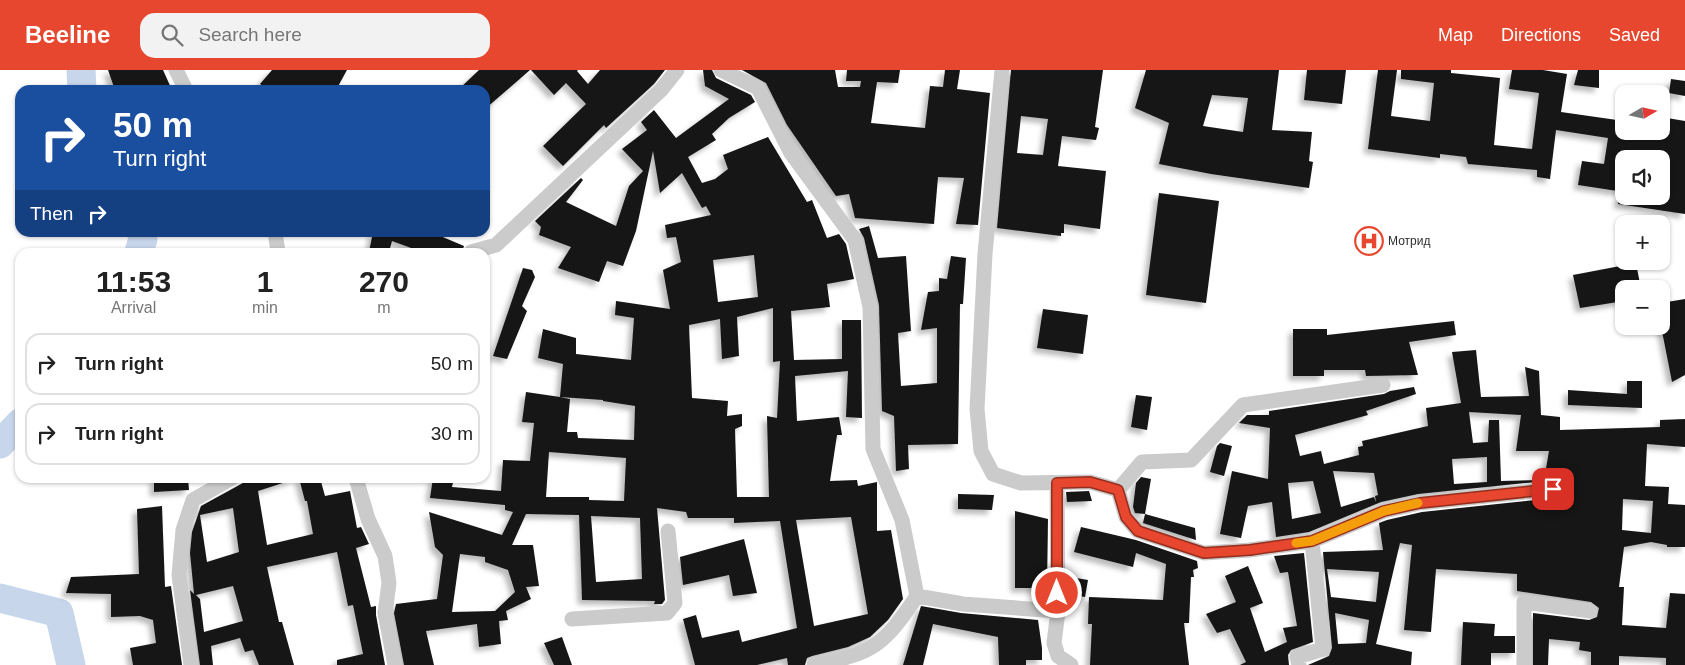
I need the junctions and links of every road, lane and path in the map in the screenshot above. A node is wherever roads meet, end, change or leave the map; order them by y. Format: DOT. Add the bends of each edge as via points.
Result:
graph roads {
  1 [pos="176,70"];
  2 [pos="677,70"];
  3 [pos="721,70"];
  4 [pos="1002,70"];
  5 [pos="184,85"];
  6 [pos="485,248"];
  7 [pos="1383,385"];
  8 [pos="223,483"];
  9 [pos="357,483"];
  10 [pos="1057,483"];
  11 [pos="1553,489"];
  12 [pos="1118,490"];
  13 [pos="668,531"];
  14 [pos="1312,541"];
  15 [pos="917,596"];
  16 [pos="1058,611"];
  17 [pos="1590,611"];
  18 [pos="572,619"];
  19 [pos="191,665"];
  20 [pos="396,665"];
  21 [pos="814,665"];
  22 [pos="1071,665"];
  23 [pos="1299,665"];
  24 [pos="1524,665"];
  1 -- 5 [label="street"];
  2 -- 6 [label="street" via="661,90 496,245"];
  3 -- 15 [label="street" via="758,88 791,153 855,240 870,307 873,450 902,520"];
  4 -- 10 [label="street" via="985,254 977,409 981,451 993,474 1021,483"];
  7 -- 12 [label="street" via="1243,405 1190,460 1142,462"];
  8 -- 19 [label="street" via="193,500 183,530 179,575"];
  9 -- 20 [label="street" via="368,519 385,556 389,583 385,614"];
  10 -- 12 [label="street" via="1090,482"];
  10 -- 16 [label="street"];
  11 -- 14 [label="street" via="1420,503 1384,511"];
  12 -- 14 [label="street" via="1126,517 1138,531 1204,553"];
  13 -- 18 [label="street" via="675,603 667,613"];
  14 -- 23 [label="street" via="1323,649 1297,658"];
  15 -- 16 [label="street" via="963,604"];
  15 -- 21 [label="street" via="881,643 853,657"];
  16 -- 22 [label="street" via="1054,643 1058,656"];
  17 -- 24 [label="street" via="1524,602"];
}
